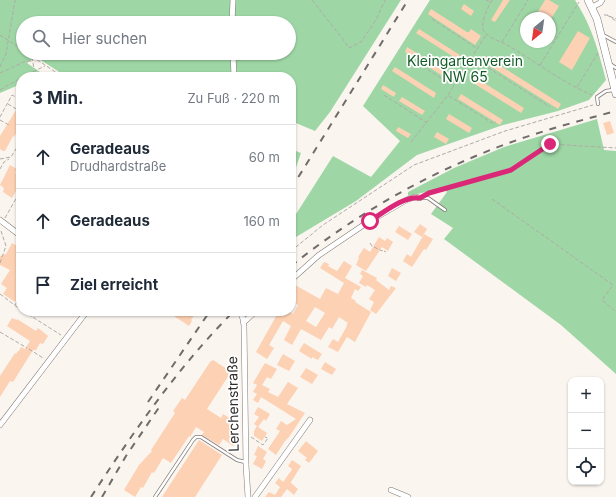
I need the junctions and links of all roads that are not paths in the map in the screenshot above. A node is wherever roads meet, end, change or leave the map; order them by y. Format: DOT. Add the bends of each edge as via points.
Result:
graph roads {
  1 [pos="233,0"];
  2 [pos="602,0"];
  3 [pos="590,3"];
  4 [pos="232,16"];
  5 [pos="602,35"];
  6 [pos="616,42"];
  7 [pos="233,60"];
  8 [pos="609,63"];
  9 [pos="616,68"];
  10 [pos="234,72"];
  11 [pos="616,92"];
  12 [pos="598,104"];
  13 [pos="420,198"];
  14 [pos="445,210"];
  15 [pos="1,221"];
  16 [pos="16,232"];
  17 [pos="296,276"];
  18 [pos="83,316"];
  19 [pos="242,316"];
  20 [pos="251,316"];
  21 [pos="244,322"];
  22 [pos="310,420"];
  23 [pos="0,425"];
  24 [pos="246,462"];
  25 [pos="391,490"];
  26 [pos="155,497"];
  27 [pos="248,497"];
  28 [pos="255,497"];
  29 [pos="408,497"];
  1 -- 4 [label="street"];
  2 -- 3 [label="street" via="600,3"];
  3 -- 5 [label="main road"];
  5 -- 6 [label="lane"];
  5 -- 8 [label="main road"];
  7 -- 10 [label="street"];
  8 -- 9 [label="lane"];
  8 -- 11 [label="main road"];
  11 -- 12 [label="lane" via="606,91 596,97"];
  13 -- 14 [label="lane" via="428,198"];
  13 -- 17 [label="street" via="406,200 365,224 319,255"];
  15 -- 16 [label="street"];
  18 -- 23 [label="street"];
  19 -- 21 [label="street, Lerchenstraße"];
  20 -- 21 [label="street"];
  21 -- 24 [label="street, Lerchenstraße"];
  22 -- 28 [label="street"];
  24 -- 26 [label="lane" via="237,460 196,437"];
  24 -- 27 [label="street, Lerchenstraße"];
  25 -- 29 [label="street"];
}
